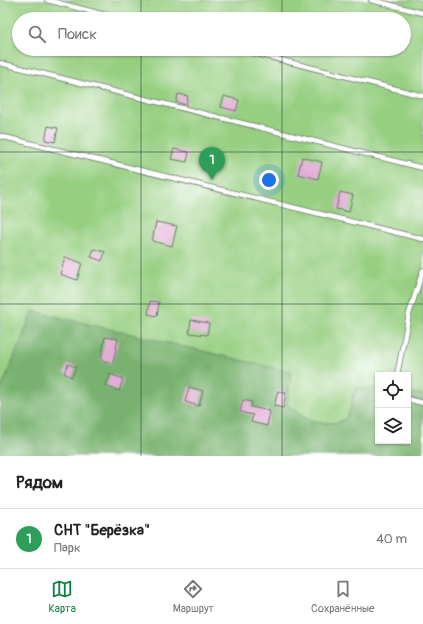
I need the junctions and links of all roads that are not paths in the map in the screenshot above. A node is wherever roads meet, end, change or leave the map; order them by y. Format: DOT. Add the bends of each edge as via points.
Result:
graph roads {
  1 [pos="47,0"];
  2 [pos="372,0"];
  3 [pos="94,12"];
  4 [pos="423,13"];
  5 [pos="266,56"];
  6 [pos="0,63"];
  7 [pos="423,96"];
  8 [pos="0,136"];
  9 [pos="423,168"];
  10 [pos="423,239"];
  11 [pos="423,270"];
  12 [pos="398,372"];
  13 [pos="411,400"];
  14 [pos="423,403"];
  1 -- 3 [label="lane"];
  2 -- 4 [label="lane"];
  5 -- 7 [label="lane"];
  6 -- 9 [label="lane"];
  8 -- 10 [label="lane"];
  11 -- 12 [label="lane" via="409,314"];
  13 -- 14 [label="lane"];
}
